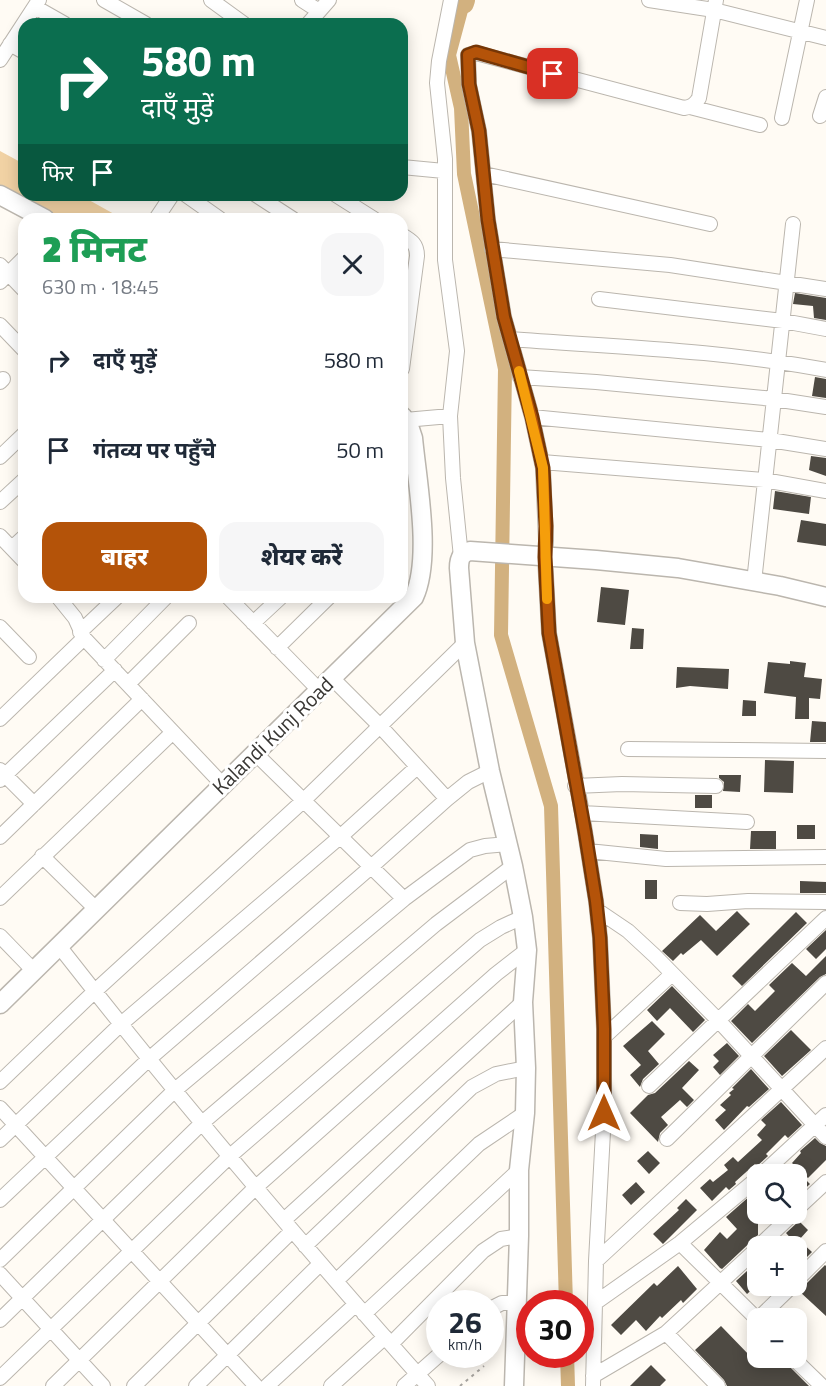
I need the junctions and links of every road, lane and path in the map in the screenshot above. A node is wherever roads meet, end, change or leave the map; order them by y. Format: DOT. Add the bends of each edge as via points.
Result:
graph roads {
  1 [pos="104,0"];
  2 [pos="211,0"];
  3 [pos="302,0"];
  4 [pos="329,0"];
  5 [pos="451,0"];
  6 [pos="649,0"];
  7 [pos="807,0"];
  8 [pos="37,3"];
  9 [pos="715,5"];
  10 [pos="319,11"];
  11 [pos="27,18"];
  12 [pos="57,18"];
  13 [pos="136,18"];
  14 [pos="236,18"];
  15 [pos="313,18"];
  16 [pos="18,32"];
  17 [pos="800,32"];
  18 [pos="826,38"];
  19 [pos="10,44"];
  20 [pos="18,49"];
  21 [pos="0,59"];
  22 [pos="826,97"];
  23 [pos="690,107"];
  24 [pos="820,116"];
  25 [pos="782,118"];
  26 [pos="760,125"];
  27 [pos="408,168"];
  28 [pos="444,171"];
  29 [pos="484,174"];
  30 [pos="0,195"];
  31 [pos="194,201"];
  32 [pos="265,201"];
  33 [pos="346,201"];
  34 [pos="34,213"];
  35 [pos="212,213"];
  36 [pos="284,213"];
  37 [pos="364,213"];
  38 [pos="710,224"];
  39 [pos="793,224"];
  40 [pos="408,239"];
  41 [pos="492,249"];
  42 [pos="18,262"];
  43 [pos="3,273"];
  44 [pos="787,283"];
  45 [pos="18,286"];
  46 [pos="408,288"];
  47 [pos="826,289"];
  48 [pos="599,299"];
  49 [pos="783,321"];
  50 [pos="0,325"];
  51 [pos="826,329"];
  52 [pos="510,339"];
  53 [pos="18,344"];
  54 [pos="778,360"];
  55 [pos="826,370"];
  56 [pos="520,377"];
  57 [pos="774,399"];
  58 [pos="826,408"];
  59 [pos="450,417"];
  60 [pos="532,417"];
  61 [pos="408,418"];
  62 [pos="408,426"];
  63 [pos="18,440"];
  64 [pos="770,440"];
  65 [pos="826,449"];
  66 [pos="0,457"];
  67 [pos="542,462"];
  68 [pos="409,465"];
  69 [pos="765,480"];
  70 [pos="18,486"];
  71 [pos="826,491"];
  72 [pos="0,502"];
  73 [pos="18,538"];
  74 [pos="3,541"];
  75 [pos="18,555"];
  76 [pos="461,556"];
  77 [pos="545,557"];
  78 [pos="753,582"];
  79 [pos="826,597"];
  80 [pos="63,603"];
  81 [pos="111,603"];
  82 [pos="160,603"];
  83 [pos="234,603"];
  84 [pos="275,603"];
  85 [pos="323,603"];
  86 [pos="189,623"];
  87 [pos="253,623"];
  88 [pos="0,627"];
  89 [pos="82,635"];
  90 [pos="465,643"];
  91 [pos="277,648"];
  92 [pos="29,657"];
  93 [pos="104,660"];
  94 [pos="115,670"];
  95 [pos="128,684"];
  96 [pos="325,684"];
  97 [pos="142,699"];
  98 [pos="0,719"];
  99 [pos="380,726"];
  100 [pos="173,732"];
  101 [pos="628,749"];
  102 [pos="826,751"];
  103 [pos="255,753"];
  104 [pos="417,767"];
  105 [pos="490,771"];
  106 [pos="2,775"];
  107 [pos="223,785"];
  108 [pos="575,786"];
  109 [pos="717,786"];
  110 [pos="447,799"];
  111 [pos="303,801"];
  112 [pos="34,804"];
  113 [pos="582,813"];
  114 [pos="747,822"];
  115 [pos="0,837"];
  116 [pos="340,837"];
  117 [pos="508,844"];
  118 [pos="588,851"];
  119 [pos="42,856"];
  120 [pos="826,857"];
  121 [pos="513,866"];
  122 [pos="372,867"];
  123 [pos="0,898"];
  124 [pos="404,899"];
  125 [pos="826,902"];
  126 [pos="680,903"];
  127 [pos="96,909"];
  128 [pos="597,910"];
  129 [pos="523,917"];
  130 [pos="826,918"];
  131 [pos="0,936"];
  132 [pos="59,946"];
  133 [pos="526,950"];
  134 [pos="34,970"];
  135 [pos="672,974"];
  136 [pos="826,983"];
  137 [pos="95,991"];
  138 [pos="523,1002"];
  139 [pos="0,1004"];
  140 [pos="718,1020"];
  141 [pos="121,1024"];
  142 [pos="604,1037"];
  143 [pos="826,1048"];
  144 [pos="751,1057"];
  145 [pos="149,1059"];
  146 [pos="526,1068"];
  147 [pos="0,1082"];
  148 [pos="649,1086"];
  149 [pos="175,1090"];
  150 [pos="781,1091"];
  151 [pos="0,1108"];
  152 [pos="525,1113"];
  153 [pos="826,1115"];
  154 [pos="202,1123"];
  155 [pos="16,1125"];
  156 [pos="814,1126"];
  157 [pos="826,1137"];
  158 [pos="667,1139"];
  159 [pos="0,1140"];
  160 [pos="45,1156"];
  161 [pos="230,1156"];
  162 [pos="773,1164"];
  163 [pos="519,1170"];
  164 [pos="826,1182"];
  165 [pos="256,1187"];
  166 [pos="747,1187"];
  167 [pos="73,1188"];
  168 [pos="0,1200"];
  169 [pos="807,1200"];
  170 [pos="104,1221"];
  171 [pos="782,1224"];
  172 [pos="288,1226"];
  173 [pos="519,1236"];
  174 [pos="770,1236"];
  175 [pos="680,1243"];
  176 [pos="305,1246"];
  177 [pos="132,1251"];
  178 [pos="826,1251"];
  179 [pos="747,1258"];
  180 [pos="0,1260"];
  181 [pos="596,1261"];
  182 [pos="320,1264"];
  183 [pos="807,1270"];
  184 [pos="0,1274"];
  185 [pos="160,1281"];
  186 [pos="336,1281"];
  187 [pos="721,1283"];
  188 [pos="517,1290"];
  189 [pos="782,1296"];
  190 [pos="23,1299"];
  191 [pos="595,1303"];
  192 [pos="747,1308"];
  193 [pos="769,1308"];
  194 [pos="360,1309"];
  195 [pos="0,1320"];
  196 [pos="198,1323"];
  197 [pos="51,1329"];
  198 [pos="516,1331"];
  199 [pos="666,1333"];
  200 [pos="388,1340"];
  201 [pos="228,1355"];
  202 [pos="79,1360"];
  203 [pos="426,1366"];
  204 [pos="482,1368"];
  205 [pos="803,1368"];
  206 [pos="417,1374"];
  207 [pos="0,1378"];
  208 [pos="593,1381"];
  209 [pos="52,1386"];
  210 [pos="103,1386"];
  211 [pos="134,1386"];
  212 [pos="196,1386"];
  213 [pos="256,1386"];
  214 [pos="267,1386"];
  215 [pos="331,1386"];
  216 [pos="404,1386"];
  217 [pos="428,1386"];
  218 [pos="460,1386"];
  219 [pos="514,1386"];
  220 [pos="718,1386"];
  221 [pos="822,1386"];
  1 -- 13 [label="street"];
  2 -- 14 [label="street"];
  3 -- 10 [label="street"];
  4 -- 10 [label="street"];
  5 -- 28 [label="street" via="437,83"];
  6 -- 9 [label="street"];
  7 -- 17 [label="street"];
  8 -- 11 [label="street"];
  8 -- 12 [label="street"];
  9 -- 17 [label="street"];
  9 -- 23 [label="street" via="699,98"];
  10 -- 15 [label="street"];
  16 -- 19 [label="street"];
  17 -- 18 [label="street"];
  17 -- 25 [label="street"];
  19 -- 20 [label="street"];
  19 -- 21 [label="street"];
  22 -- 24 [label="street"];
  23 -- 26 [label="street"];
  23 -- 29 [label="street" via="472,53 467,60 468,77"];
  27 -- 28 [label="street"];
  28 -- 59 [label="street" via="445,260 457,351"];
  29 -- 38 [label="street"];
  29 -- 41 [label="street"];
  30 -- 34 [label="street"];
  31 -- 35 [label="street"];
  32 -- 36 [label="street"];
  33 -- 37 [label="street"];
  39 -- 44 [label="street"];
  40 -- 46 [label="street" via="417,248"];
  41 -- 44 [label="street" via="670,265"];
  41 -- 52 [label="street"];
  42 -- 43 [label="street"];
  43 -- 45 [label="street"];
  44 -- 47 [label="street"];
  44 -- 49 [label="street"];
  48 -- 49 [label="street"];
  49 -- 51 [label="street"];
  49 -- 54 [label="street"];
  50 -- 53 [label="street"];
  52 -- 54 [label="street"];
  52 -- 56 [label="street"];
  54 -- 55 [label="street"];
  54 -- 57 [label="street"];
  56 -- 57 [label="street"];
  56 -- 60 [label="street"];
  57 -- 58 [label="street"];
  57 -- 64 [label="street"];
  59 -- 61 [label="street"];
  59 -- 76 [label="street"];
  60 -- 64 [label="street"];
  60 -- 67 [label="street"];
  62 -- 68 [label="street, Kalandi Kunj Road" via="414,438"];
  63 -- 66 [label="street"];
  64 -- 65 [label="street"];
  64 -- 69 [label="street"];
  67 -- 69 [label="street"];
  67 -- 77 [label="street"];
  68 -- 96 [label="street, Kalandi Kunj Road" via="422,529 418,589 409,604"];
  69 -- 71 [label="street"];
  69 -- 78 [label="street"];
  70 -- 72 [label="street"];
  73 -- 74 [label="street"];
  74 -- 75 [label="street"];
  76 -- 77 [label="street" via="470,551"];
  76 -- 90 [label="street"];
  77 -- 78 [label="street" via="678,568"];
  77 -- 108 [label="street" via="549,633"];
  78 -- 79 [label="street"];
  80 -- 89 [label="street"];
  81 -- 89 [label="street"];
  82 -- 93 [label="street"];
  83 -- 87 [label="street"];
  84 -- 87 [label="street"];
  85 -- 91 [label="street"];
  86 -- 95 [label="street"];
  87 -- 91 [label="street"];
  88 -- 92 [label="street"];
  89 -- 93 [label="street"];
  89 -- 98 [label="street"];
  90 -- 99 [label="street"];
  90 -- 105 [label="street"];
  91 -- 96 [label="street"];
  93 -- 94 [label="street"];
  94 -- 95 [label="street"];
  94 -- 106 [label="street"];
  95 -- 97 [label="street"];
  96 -- 99 [label="street"];
  96 -- 103 [label="street, Kalandi Kunj Road"];
  97 -- 100 [label="street"];
  97 -- 112 [label="street"];
  99 -- 104 [label="street"];
  99 -- 111 [label="street"];
  100 -- 107 [label="street"];
  100 -- 119 [label="street"];
  101 -- 102 [label="street"];
  103 -- 107 [label="street, Kalandi Kunj Road"];
  103 -- 111 [label="street"];
  104 -- 110 [label="street"];
  104 -- 116 [label="street"];
  105 -- 110 [label="street"];
  105 -- 117 [label="street"];
  106 -- 112 [label="street"];
  107 -- 127 [label="street, Kalandi Kunj Road"];
  108 -- 109 [label="street"];
  108 -- 113 [label="street"];
  110 -- 122 [label="street"];
  111 -- 116 [label="street"];
  111 -- 137 [label="street"];
  112 -- 115 [label="street"];
  113 -- 114 [label="street"];
  113 -- 118 [label="street"];
  116 -- 122 [label="street"];
  116 -- 141 [label="street"];
  117 -- 121 [label="street"];
  117 -- 124 [label="street" via="470,850"];
  118 -- 120 [label="street" via="666,859"];
  118 -- 128 [label="street"];
  119 -- 123 [label="street"];
  119 -- 127 [label="street"];
  121 -- 129 [label="street"];
  121 -- 154 [label="street" via="436,924"];
  122 -- 124 [label="street"];
  122 -- 145 [label="street"];
  124 -- 149 [label="street"];
  125 -- 126 [label="street"];
  127 -- 132 [label="street, Kalandi Kunj Road"];
  128 -- 135 [label="street" via="628,931"];
  128 -- 142 [label="street"];
  129 -- 133 [label="street"];
  129 -- 161 [label="street" via="480,940"];
  130 -- 140 [label="street"];
  131 -- 134 [label="street"];
  132 -- 134 [label="street, Kalandi Kunj Road"];
  132 -- 137 [label="street"];
  133 -- 138 [label="street"];
  133 -- 165 [label="street"];
  134 -- 139 [label="street, Kalandi Kunj Road"];
  135 -- 140 [label="street"];
  135 -- 142 [label="street"];
  136 -- 144 [label="street"];
  137 -- 141 [label="street"];
  137 -- 147 [label="street"];
  138 -- 146 [label="street"];
  138 -- 172 [label="street"];
  140 -- 144 [label="street"];
  140 -- 148 [label="street"];
  141 -- 145 [label="street"];
  141 -- 155 [label="street"];
  142 -- 181 [label="street"];
  143 -- 150 [label="street"];
  144 -- 150 [label="street"];
  144 -- 158 [label="street"];
  145 -- 149 [label="street"];
  145 -- 160 [label="street"];
  146 -- 152 [label="street"];
  146 -- 176 [label="street" via="496,1074 472,1087"];
  149 -- 154 [label="street"];
  149 -- 167 [label="street"];
  150 -- 156 [label="street"];
  150 -- 181 [label="street"];
  151 -- 155 [label="street"];
  152 -- 163 [label="street"];
  152 -- 186 [label="street" via="486,1138"];
  153 -- 156 [label="street"];
  154 -- 161 [label="street"];
  154 -- 170 [label="street"];
  155 -- 159 [label="street"];
  155 -- 160 [label="street"];
  156 -- 157 [label="street"];
  156 -- 162 [label="street"];
  160 -- 167 [label="street"];
  160 -- 168 [label="street"];
  161 -- 165 [label="street"];
  161 -- 177 [label="street"];
  163 -- 173 [label="street"];
  163 -- 194 [label="street"];
  164 -- 169 [label="street"];
  165 -- 172 [label="street"];
  165 -- 185 [label="street"];
  166 -- 175 [label="street"];
  167 -- 170 [label="street"];
  167 -- 180 [label="street"];
  170 -- 177 [label="street"];
  170 -- 190 [label="street"];
  171 -- 174 [label="street"];
  172 -- 176 [label="street"];
  172 -- 196 [label="street"];
  173 -- 188 [label="street"];
  173 -- 200 [label="street" via="501,1239 483,1251"];
  175 -- 187 [label="street"];
  175 -- 191 [label="street"];
  176 -- 182 [label="street"];
  177 -- 185 [label="street"];
  177 -- 197 [label="street"];
  178 -- 183 [label="street"];
  179 -- 187 [label="street"];
  181 -- 191 [label="street"];
  182 -- 186 [label="street"];
  182 -- 201 [label="street"];
  184 -- 190 [label="street"];
  185 -- 196 [label="street"];
  185 -- 202 [label="street"];
  186 -- 194 [label="street"];
  187 -- 192 [label="street"];
  187 -- 199 [label="street"];
  189 -- 193 [label="street"];
  190 -- 195 [label="street"];
  190 -- 197 [label="street"];
  191 -- 208 [label="street"];
  194 -- 200 [label="street"];
  194 -- 214 [label="street"];
  196 -- 201 [label="street"];
  196 -- 211 [label="street"];
  197 -- 202 [label="street"];
  197 -- 207 [label="street"];
  198 -- 219 [label="street"];
  199 -- 208 [label="street"];
  199 -- 220 [label="street"];
  200 -- 206 [label="street"];
  200 -- 215 [label="street"];
  201 -- 212 [label="street"];
  201 -- 213 [label="street"];
  202 -- 209 [label="street"];
  202 -- 210 [label="street"];
  203 -- 206 [label="street"];
  204 -- 218 [label="path"];
  205 -- 221 [label="street"];
  206 -- 216 [label="street"];
  206 -- 217 [label="street"];
}
